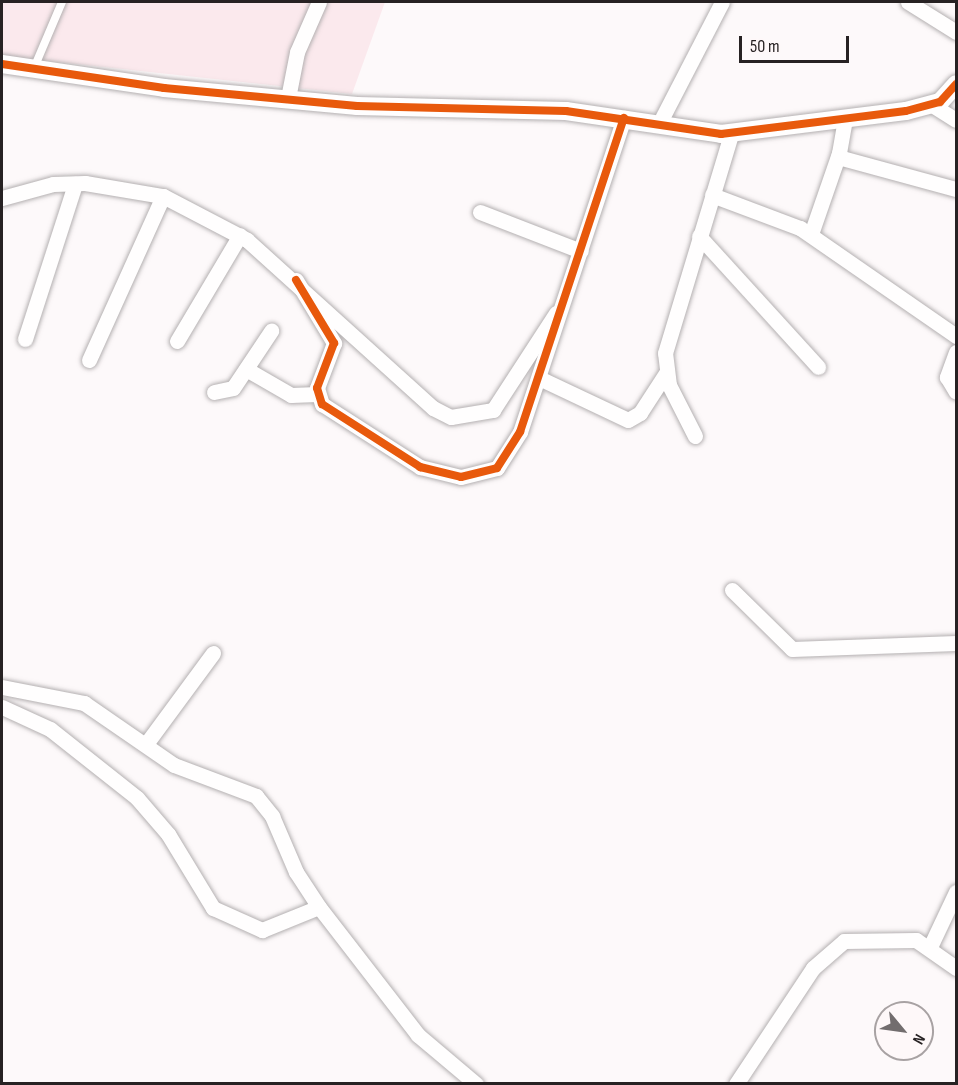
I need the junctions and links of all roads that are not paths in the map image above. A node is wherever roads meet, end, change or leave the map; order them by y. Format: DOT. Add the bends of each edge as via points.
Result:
graph roads {
  1 [pos="62,2"];
  2 [pos="319,2"];
  3 [pos="722,2"];
  4 [pos="908,2"];
  5 [pos="957,32"];
  6 [pos="2,63"];
  7 [pos="34,68"];
  8 [pos="957,84"];
  9 [pos="288,98"];
  10 [pos="932,105"];
  11 [pos="624,118"];
  12 [pos="845,118"];
  13 [pos="957,120"];
  14 [pos="659,124"];
  15 [pos="731,134"];
  16 [pos="838,157"];
  17 [pos="75,184"];
  18 [pos="957,189"];
  19 [pos="712,195"];
  20 [pos="163,196"];
  21 [pos="2,198"];
  22 [pos="480,212"];
  23 [pos="811,234"];
  24 [pos="240,235"];
  25 [pos="699,236"];
  26 [pos="581,251"];
  27 [pos="296,280"];
  28 [pos="560,309"];
  29 [pos="271,331"];
  30 [pos="957,336"];
  31 [pos="25,339"];
  32 [pos="177,341"];
  33 [pos="957,352"];
  34 [pos="89,360"];
  35 [pos="818,367"];
  36 [pos="246,369"];
  37 [pos="666,373"];
  38 [pos="539,378"];
  39 [pos="214,392"];
  40 [pos="957,392"];
  41 [pos="317,394"];
  42 [pos="695,436"];
  43 [pos="732,591"];
  44 [pos="957,643"];
  45 [pos="213,653"];
  46 [pos="2,687"];
  47 [pos="2,706"];
  48 [pos="146,744"];
  49 [pos="957,892"];
  50 [pos="319,907"];
  51 [pos="930,947"];
  52 [pos="957,968"];
  53 [pos="476,1083"];
  54 [pos="736,1083"];
  1 -- 7 [label="lane"];
  2 -- 9 [label="street" via="297,52"];
  3 -- 14 [label="street"];
  4 -- 5 [label="street"];
  6 -- 7 [label="street"];
  7 -- 9 [label="street" via="164,88"];
  8 -- 10 [label="street"];
  9 -- 11 [label="street"];
  10 -- 12 [label="street"];
  10 -- 13 [label="street"];
  11 -- 14 [label="street"];
  11 -- 26 [label="street"];
  12 -- 15 [label="street"];
  12 -- 16 [label="street"];
  14 -- 15 [label="street"];
  15 -- 19 [label="street"];
  16 -- 18 [label="street"];
  16 -- 23 [label="street"];
  17 -- 20 [label="street" via="115,185"];
  17 -- 21 [label="street" via="53,184"];
  17 -- 31 [label="street"];
  19 -- 23 [label="street"];
  19 -- 25 [label="street"];
  20 -- 24 [label="street"];
  20 -- 34 [label="street"];
  22 -- 26 [label="street"];
  23 -- 30 [label="street"];
  24 -- 27 [label="street"];
  24 -- 32 [label="street"];
  25 -- 35 [label="street"];
  25 -- 37 [label="street" via="667,335"];
  26 -- 28 [label="street"];
  27 -- 28 [label="street" via="433,408 451,417 493,410"];
  27 -- 41 [label="street" via="333,343"];
  28 -- 38 [label="street"];
  29 -- 36 [label="street"];
  33 -- 40 [label="street" via="947,377"];
  36 -- 39 [label="street" via="233,388"];
  36 -- 41 [label="street" via="291,395"];
  37 -- 38 [label="street" via="640,413 628,420"];
  37 -- 42 [label="street"];
  38 -- 41 [label="street" via="506,459 497,468 461,477 420,467 339,417"];
  43 -- 44 [label="street" via="792,649"];
  45 -- 48 [label="street"];
  46 -- 48 [label="street" via="84,703"];
  47 -- 50 [label="street" via="50,729 137,798 168,834 213,908 262,930"];
  48 -- 50 [label="street" via="188,772 256,796 272,816 296,872"];
  49 -- 51 [label="street"];
  50 -- 53 [label="street" via="418,1035"];
  51 -- 52 [label="street"];
  51 -- 54 [label="street" via="888,939 840,944 813,968"];
}
